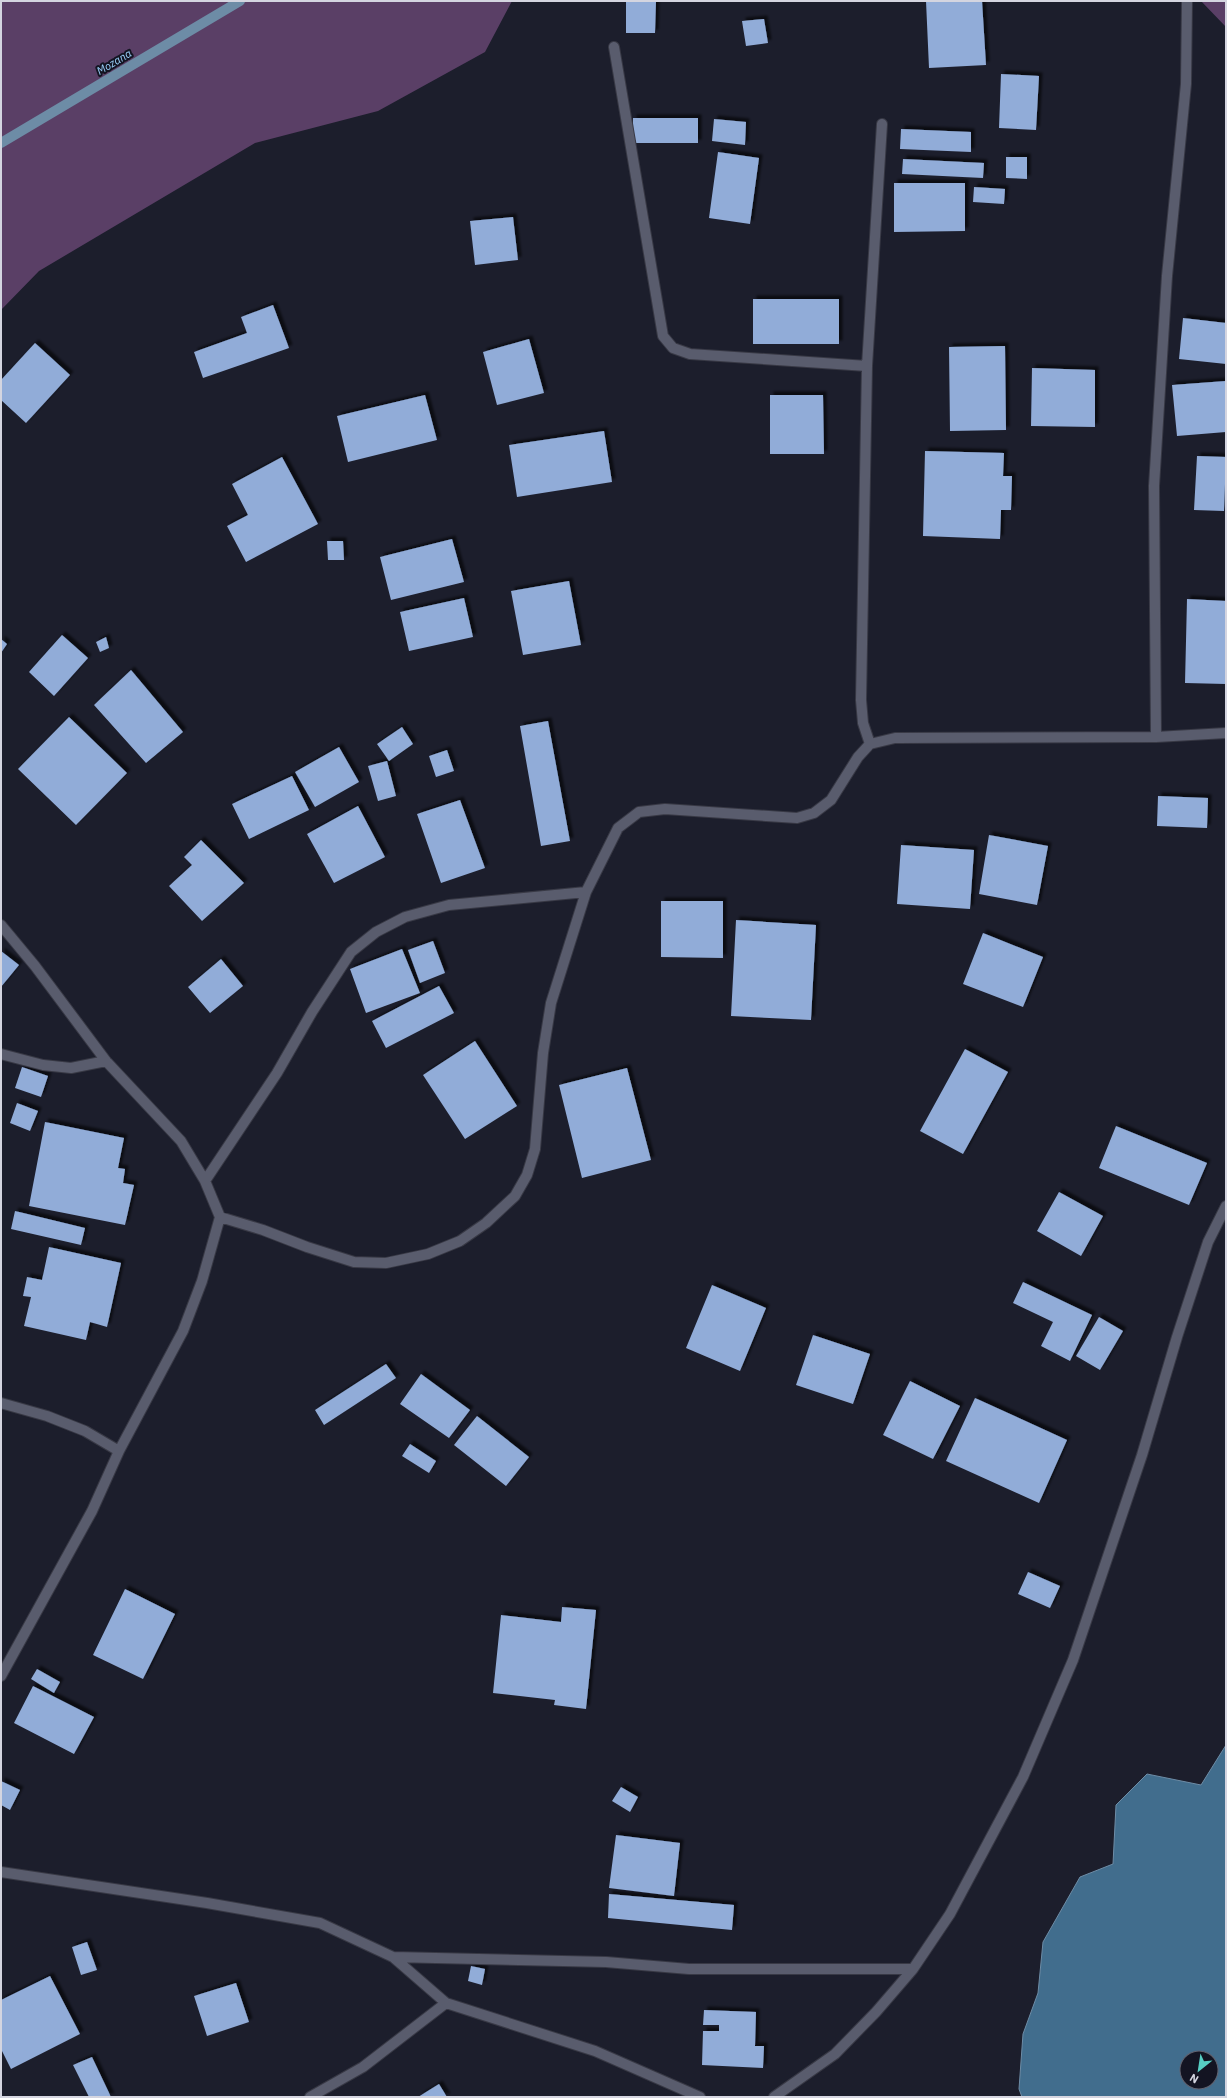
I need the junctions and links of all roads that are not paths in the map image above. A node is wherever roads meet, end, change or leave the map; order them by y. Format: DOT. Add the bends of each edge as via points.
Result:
graph roads {
  1 [pos="1187,1"];
  2 [pos="614,47"];
  3 [pos="882,124"];
  4 [pos="867,366"];
  5 [pos="1226,732"];
  6 [pos="1156,737"];
  7 [pos="870,744"];
  8 [pos="586,892"];
  9 [pos="1,925"];
  10 [pos="1,1054"];
  11 [pos="106,1061"];
  12 [pos="205,1181"];
  13 [pos="1226,1206"];
  14 [pos="220,1217"];
  15 [pos="1,1403"];
  16 [pos="118,1451"];
  17 [pos="1,1676"];
  18 [pos="1,1872"];
  19 [pos="393,1957"];
  20 [pos="913,1969"];
  21 [pos="446,2003"];
  22 [pos="310,2097"];
  23 [pos="700,2097"];
  24 [pos="774,2097"];
  1 -- 6 [label="street" via="1186,84 1167,276 1154,486"];
  2 -- 4 [label="street" via="663,336 673,348 690,354"];
  3 -- 4 [label="street"];
  4 -- 7 [label="street" via="861,700 863,723"];
  5 -- 6 [label="street"];
  6 -- 7 [label="street" via="895,738"];
  7 -- 8 [label="street" via="858,757 831,800 814,813 797,818 665,809 639,812 618,828"];
  8 -- 12 [label="street" via="449,905 405,917 376,932 351,952 277,1073"];
  8 -- 14 [label="street" via="551,1003 543,1053 535,1150 527,1175 515,1196 492,1218 460,1241 428,1254 386,1263 354,1262"];
  9 -- 11 [label="street"];
  10 -- 11 [label="street" via="43,1065 71,1068"];
  11 -- 12 [label="street" via="181,1141"];
  12 -- 14 [label="street"];
  13 -- 20 [label="street" via="1208,1242 1142,1455 1073,1660 1023,1777 950,1914"];
  14 -- 16 [label="street" via="202,1281 183,1331"];
  15 -- 16 [label="street" via="48,1416 85,1431"];
  16 -- 17 [label="street" via="92,1511"];
  18 -- 19 [label="street" via="320,1923"];
  19 -- 20 [label="street" via="606,1962 688,1970"];
  19 -- 21 [label="street"];
  20 -- 24 [label="street" via="835,2054"];
  21 -- 22 [label="street" via="363,2067"];
  21 -- 23 [label="street" via="595,2051"];
}
